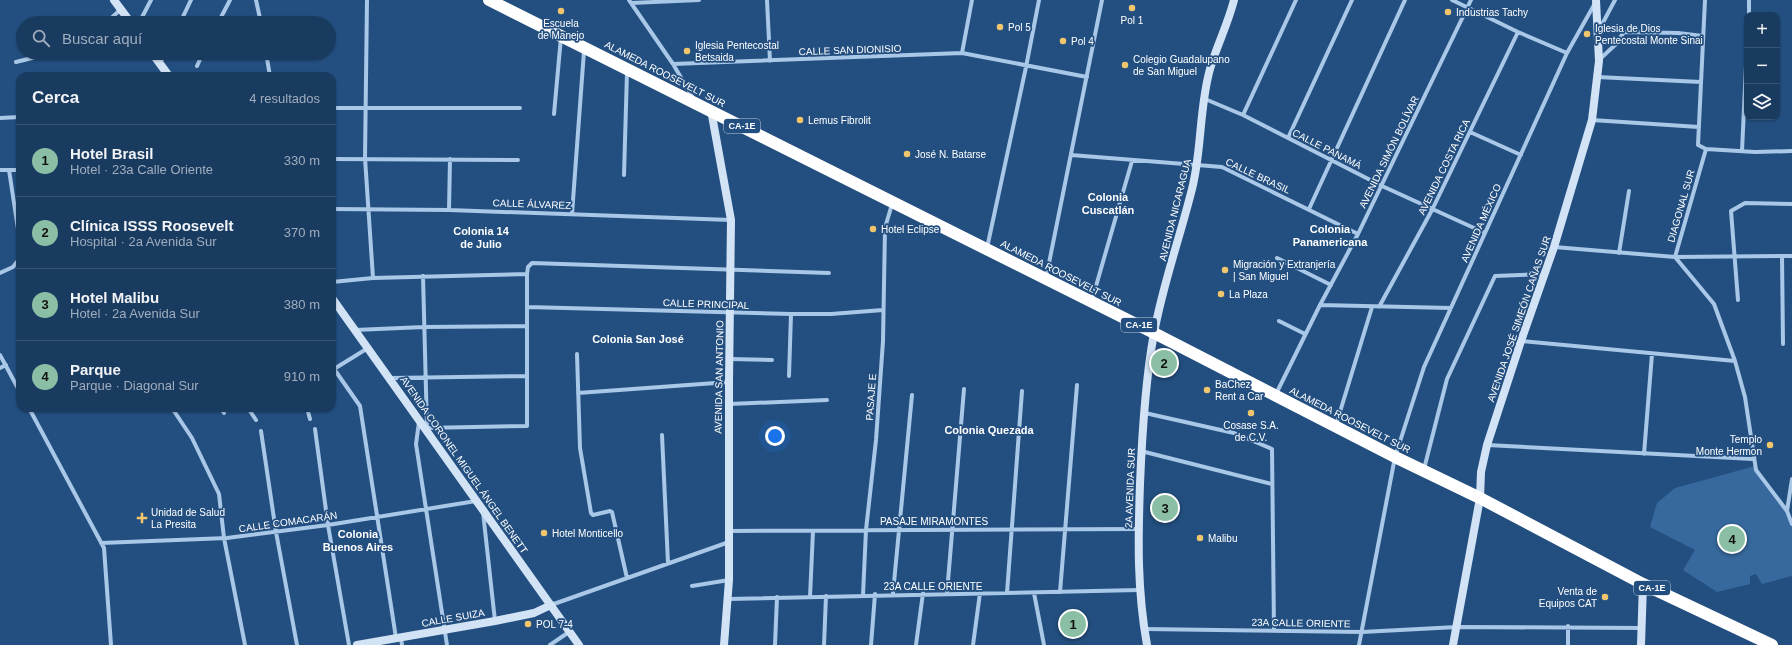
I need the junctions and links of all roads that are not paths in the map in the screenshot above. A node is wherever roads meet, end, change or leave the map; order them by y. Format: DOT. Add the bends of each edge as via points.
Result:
graph roads {
  1 [pos="114,0"];
  2 [pos="150,0"];
  3 [pos="191,0"];
  4 [pos="230,0"];
  5 [pos="256,0"];
  6 [pos="367,0"];
  7 [pos="490,0"];
  8 [pos="700,0"];
  9 [pos="768,0"];
  10 [pos="972,0"];
  11 [pos="1039,0"];
  12 [pos="1102,0"];
  13 [pos="1234,0"];
  14 [pos="1296,0"];
  15 [pos="1352,0"];
  16 [pos="1405,0"];
  17 [pos="1452,0"];
  18 [pos="1471,0"];
  19 [pos="1615,0"];
  20 [pos="1706,0"];
  21 [pos="1749,0"];
  22 [pos="1596,1"];
  23 [pos="630,2"];
  24 [pos="1468,7"];
  25 [pos="121,9"];
  26 [pos="1749,12"];
  27 [pos="114,16"];
  28 [pos="126,16"];
  29 [pos="142,16"];
  30 [pos="183,16"];
  31 [pos="222,16"];
  32 [pos="259,16"];
  33 [pos="1518,32"];
  34 [pos="1597,34"];
  35 [pos="561,35"];
  36 [pos="1703,36"];
  37 [pos="585,47"];
  38 [pos="1747,48"];
  39 [pos="1567,52"];
  40 [pos="962,53"];
  41 [pos="24,60"];
  42 [pos="158,60"];
  43 [pos="162,60"];
  44 [pos="199,60"];
  45 [pos="267,60"];
  46 [pos="770,61"];
  47 [pos="1599,61"];
  48 [pos="16,62"];
  49 [pos="160,63"];
  50 [pos="672,64"];
  51 [pos="196,66"];
  52 [pos="1026,66"];
  53 [pos="627,70"];
  54 [pos="166,72"];
  55 [pos="269,72"];
  56 [pos="1087,77"];
  57 [pos="1597,77"];
  58 [pos="1701,82"];
  59 [pos="1205,99"];
  60 [pos="696,102"];
  61 [pos="365,106"];
  62 [pos="336,108"];
  63 [pos="520,108"];
  64 [pos="711,110"];
  65 [pos="554,114"];
  66 [pos="1243,115"];
  67 [pos="16,117"];
  68 [pos="0,118"];
  69 [pos="1592,120"];
  70 [pos="1699,127"];
  71 [pos="1470,132"];
  72 [pos="1288,138"];
  73 [pos="1706,149"];
  74 [pos="1742,151"];
  75 [pos="1792,151"];
  76 [pos="1071,155"];
  77 [pos="1521,155"];
  78 [pos="365,158"];
  79 [pos="336,159"];
  80 [pos="450,159"];
  81 [pos="518,160"];
  82 [pos="1132,161"];
  83 [pos="1333,161"];
  84 [pos="1198,165"];
  85 [pos="0,170"];
  86 [pos="9,170"];
  87 [pos="16,170"];
  88 [pos="624,174"];
  89 [pos="1382,186"];
  90 [pos="1629,191"];
  91 [pos="892,202"];
  92 [pos="1792,204"];
  93 [pos="367,208"];
  94 [pos="336,209"];
  95 [pos="449,210"];
  96 [pos="1310,210"];
  97 [pos="1432,210"];
  98 [pos="572,214"];
  99 [pos="16,220"];
  100 [pos="731,220"];
  101 [pos="1485,233"];
  102 [pos="1358,234"];
  103 [pos="1554,247"];
  104 [pos="987,250"];
  105 [pos="1619,253"];
  106 [pos="1782,256"];
  107 [pos="1792,256"];
  108 [pos="1675,257"];
  109 [pos="1735,257"];
  110 [pos="1277,258"];
  111 [pos="16,262"];
  112 [pos="731,271"];
  113 [pos="0,273"];
  114 [pos="829,273"];
  115 [pos="527,274"];
  116 [pos="1544,274"];
  117 [pos="423,276"];
  118 [pos="373,278"];
  119 [pos="1046,280"];
  120 [pos="336,282"];
  121 [pos="1331,285"];
  122 [pos="1738,300"];
  123 [pos="1092,302"];
  124 [pos="336,304"];
  125 [pos="1320,305"];
  126 [pos="527,307"];
  127 [pos="1372,307"];
  128 [pos="1379,307"];
  129 [pos="1451,308"];
  130 [pos="883,310"];
  131 [pos="730,312"];
  132 [pos="791,314"];
  133 [pos="1279,321"];
  134 [pos="527,326"];
  135 [pos="424,327"];
  136 [pos="355,330"];
  137 [pos="1154,333"];
  138 [pos="1305,334"];
  139 [pos="1521,341"];
  140 [pos="1782,344"];
  141 [pos="368,348"];
  142 [pos="577,354"];
  143 [pos="1652,354"];
  144 [pos="0,355"];
  145 [pos="729,359"];
  146 [pos="772,360"];
  147 [pos="1735,361"];
  148 [pos="6,365"];
  149 [pos="336,365"];
  150 [pos="0,368"];
  151 [pos="336,371"];
  152 [pos="527,376"];
  153 [pos="789,376"];
  154 [pos="391,378"];
  155 [pos="425,378"];
  156 [pos="729,382"];
  157 [pos="16,384"];
  158 [pos="1077,385"];
  159 [pos="964,389"];
  160 [pos="1022,391"];
  161 [pos="578,393"];
  162 [pos="912,395"];
  163 [pos="1276,396"];
  164 [pos="827,400"];
  165 [pos="729,404"];
  166 [pos="31,412"];
  167 [pos="175,412"];
  168 [pos="251,412"];
  169 [pos="308,412"];
  170 [pos="1145,412"];
  171 [pos="310,419"];
  172 [pos="256,420"];
  173 [pos="423,425"];
  174 [pos="1336,426"];
  175 [pos="315,429"];
  176 [pos="261,431"];
  177 [pos="662,435"];
  178 [pos="1487,445"];
  179 [pos="1141,450"];
  180 [pos="1644,454"];
  181 [pos="1395,457"];
  182 [pos="1753,459"];
  183 [pos="1423,470"];
  184 [pos="1792,479"];
  185 [pos="1272,484"];
  186 [pos="1480,498"];
  187 [pos="476,501"];
  188 [pos="426,509"];
  189 [pos="482,509"];
  190 [pos="1787,511"];
  191 [pos="376,517"];
  192 [pos="1792,524"];
  193 [pos="328,525"];
  194 [pos="898,529"];
  195 [pos="953,529"];
  196 [pos="1011,529"];
  197 [pos="1065,529"];
  198 [pos="1139,529"];
  199 [pos="866,530"];
  200 [pos="729,531"];
  201 [pos="813,531"];
  202 [pos="276,532"];
  203 [pos="224,538"];
  204 [pos="729,542"];
  205 [pos="101,543"];
  206 [pos="668,563"];
  207 [pos="627,578"];
  208 [pos="729,580"];
  209 [pos="1643,584"];
  210 [pos="692,586"];
  211 [pos="1139,590"];
  212 [pos="1060,592"];
  213 [pos="893,593"];
  214 [pos="947,593"];
  215 [pos="980,593"];
  216 [pos="1034,593"];
  217 [pos="863,594"];
  218 [pos="875,594"];
  219 [pos="923,594"];
  220 [pos="1007,594"];
  221 [pos="826,596"];
  222 [pos="778,597"];
  223 [pos="810,597"];
  224 [pos="728,599"];
  225 [pos="551,605"];
  226 [pos="495,621"];
  227 [pos="1568,626"];
  228 [pos="1457,628"];
  229 [pos="1642,628"];
  230 [pos="1144,629"];
  231 [pos="446,630"];
  232 [pos="1274,630"];
  233 [pos="569,632"];
  234 [pos="1362,632"];
  235 [pos="400,640"];
  236 [pos="111,645"];
  237 [pos="244,645"];
  238 [pos="297,645"];
  239 [pos="349,645"];
  240 [pos="360,645"];
  241 [pos="447,645"];
  242 [pos="550,645"];
  243 [pos="579,645"];
  244 [pos="724,645"];
  245 [pos="775,645"];
  246 [pos="824,645"];
  247 [pos="871,645"];
  248 [pos="916,645"];
  249 [pos="973,645"];
  250 [pos="1044,645"];
  251 [pos="1147,645"];
  252 [pos="1359,645"];
  253 [pos="1453,645"];
  254 [pos="1568,645"];
  255 [pos="1641,645"];
  256 [pos="1772,645"];
  1 -- 25 [label="street"];
  2 -- 29 [label="street"];
  3 -- 30 [label="street"];
  4 -- 31 [label="street"];
  5 -- 32 [label="street"];
  6 -- 61 [label="street"];
  7 -- 35 [label="highway, ALAMEDA ROOSEVELT SUR / CA-1E"];
  8 -- 23 [label="street"];
  9 -- 46 [label="street"];
  10 -- 40 [label="street"];
  11 -- 52 [label="street"];
  12 -- 56 [label="street"];
  13 -- 59 [label="street, AVENIDA NICARAGUA" via="1229,21 1210,68"];
  14 -- 66 [label="street"];
  15 -- 72 [label="street"];
  16 -- 83 [label="street"];
  17 -- 24 [label="street"];
  18 -- 24 [label="street, AVENIDA SIMÓN BOLÍVAR"];
  19 -- 34 [label="street"];
  20 -- 36 [label="street"];
  21 -- 26 [label="street"];
  22 -- 34 [label="street, AVENIDA JOSÉ SIMEÓN CAÑAS SUR"];
  22 -- 39 [label="street, AVENIDA MÉXICO"];
  23 -- 50 [label="street"];
  24 -- 33 [label="street"];
  24 -- 89 [label="street, AVENIDA SIMÓN BOLÍVAR"];
  25 -- 27 [label="street"];
  25 -- 28 [label="street"];
  33 -- 39 [label="street"];
  33 -- 71 [label="street, AVENIDA COSTA RICA"];
  34 -- 47 [label="street, AVENIDA JOSÉ SIMEÓN CAÑAS SUR"];
  35 -- 37 [label="highway, ALAMEDA ROOSEVELT SUR / CA-1E"];
  35 -- 65 [label="street"];
  36 -- 47 [label="street" via="1624,32"];
  36 -- 58 [label="street"];
  37 -- 53 [label="highway, ALAMEDA ROOSEVELT SUR / CA-1E"];
  37 -- 98 [label="street"];
  38 -- 74 [label="street"];
  39 -- 77 [label="street, AVENIDA MÉXICO"];
  40 -- 46 [label="street, CALLE SAN DIONISIO"];
  40 -- 52 [label="street, CALLE SAN DIONISIO"];
  41 -- 48 [label="street"];
  42 -- 49 [label="street"];
  43 -- 49 [label="street"];
  44 -- 51 [label="street"];
  45 -- 55 [label="street"];
  46 -- 50 [label="street, CALLE SAN DIONISIO"];
  47 -- 57 [label="street, AVENIDA JOSÉ SIMEÓN CAÑAS SUR"];
  49 -- 54 [label="street"];
  50 -- 60 [label="street"];
  52 -- 56 [label="street, CALLE SAN DIONISIO"];
  52 -- 104 [label="street"];
  53 -- 60 [label="highway, ALAMEDA ROOSEVELT SUR / CA-1E"];
  53 -- 88 [label="street"];
  56 -- 76 [label="street"];
  57 -- 58 [label="street"];
  57 -- 69 [label="street, AVENIDA JOSÉ SIMEÓN CAÑAS SUR"];
  58 -- 70 [label="street"];
  59 -- 66 [label="street, CALLE PANAMÁ"];
  59 -- 84 [label="street, AVENIDA NICARAGUA"];
  60 -- 64 [label="highway, ALAMEDA ROOSEVELT SUR / CA-1E"];
  61 -- 62 [label="street"];
  61 -- 63 [label="street"];
  61 -- 78 [label="street"];
  64 -- 91 [label="highway, ALAMEDA ROOSEVELT SUR / CA-1E"];
  64 -- 100 [label="street, AVENIDA SAN ANTONIO"];
  66 -- 72 [label="street, CALLE PANAMÁ"];
  67 -- 68 [label="street"];
  69 -- 70 [label="street"];
  69 -- 103 [label="street, AVENIDA JOSÉ SIMEÓN CAÑAS SUR"];
  70 -- 73 [label="street" via="1698,145"];
  71 -- 77 [label="street"];
  71 -- 97 [label="street, AVENIDA COSTA RICA"];
  72 -- 83 [label="street, CALLE PANAMÁ"];
  73 -- 74 [label="street"];
  73 -- 108 [label="street, DIAGONAL SUR"];
  74 -- 75 [label="street"];
  76 -- 82 [label="street, CALLE BRASIL"];
  76 -- 119 [label="street"];
  77 -- 101 [label="street, AVENIDA MÉXICO"];
  78 -- 79 [label="street"];
  78 -- 80 [label="street"];
  78 -- 93 [label="street"];
  80 -- 81 [label="street"];
  80 -- 95 [label="street"];
  82 -- 84 [label="street, CALLE BRASIL"];
  82 -- 123 [label="street"];
  83 -- 89 [label="street, CALLE PANAMÁ"];
  83 -- 96 [label="street"];
  84 -- 96 [label="street, CALLE BRASIL" via="1222,167"];
  84 -- 137 [label="street, AVENIDA NICARAGUA"];
  85 -- 86 [label="street"];
  86 -- 87 [label="street"];
  86 -- 99 [label="street"];
  89 -- 97 [label="street, CALLE PANAMÁ"];
  89 -- 102 [label="street, AVENIDA SIMÓN BOLÍVAR"];
  90 -- 105 [label="street"];
  91 -- 104 [label="highway, ALAMEDA ROOSEVELT SUR / CA-1E"];
  91 -- 130 [label="street, PASAJE E" via="885,228"];
  92 -- 109 [label="street" via="1745,203 1731,211"];
  93 -- 94 [label="street, CALLE ÁLVAREZ"];
  93 -- 95 [label="street, CALLE ÁLVAREZ"];
  93 -- 118 [label="street"];
  95 -- 98 [label="street, CALLE ÁLVAREZ"];
  96 -- 102 [label="street, CALLE BRASIL"];
  97 -- 101 [label="street, CALLE PANAMÁ"];
  97 -- 128 [label="street, AVENIDA COSTA RICA"];
  98 -- 100 [label="street, CALLE ÁLVAREZ"];
  100 -- 112 [label="street, AVENIDA SAN ANTONIO"];
  101 -- 129 [label="street, AVENIDA MÉXICO"];
  102 -- 121 [label="street, AVENIDA SIMÓN BOLÍVAR"];
  103 -- 105 [label="street"];
  103 -- 116 [label="street, AVENIDA JOSÉ SIMEÓN CAÑAS SUR"];
  104 -- 119 [label="highway, ALAMEDA ROOSEVELT SUR / CA-1E"];
  105 -- 108 [label="street"];
  106 -- 107 [label="street"];
  106 -- 109 [label="street"];
  106 -- 140 [label="street"];
  108 -- 109 [label="street"];
  108 -- 147 [label="street, DIAGONAL SUR" via="1714,304"];
  109 -- 122 [label="street"];
  110 -- 121 [label="street"];
  111 -- 113 [label="street"];
  112 -- 114 [label="street"];
  112 -- 115 [label="street" via="532,263"];
  112 -- 131 [label="street, AVENIDA SAN ANTONIO"];
  115 -- 117 [label="street"];
  115 -- 126 [label="street"];
  116 -- 139 [label="street, AVENIDA JOSÉ SIMEÓN CAÑAS SUR"];
  116 -- 183 [label="street" via="1495,276 1447,379"];
  117 -- 118 [label="street"];
  117 -- 135 [label="street"];
  118 -- 120 [label="street"];
  119 -- 123 [label="highway, ALAMEDA ROOSEVELT SUR / CA-1E"];
  121 -- 125 [label="street, AVENIDA SIMÓN BOLÍVAR"];
  123 -- 137 [label="highway, ALAMEDA ROOSEVELT SUR / CA-1E"];
  124 -- 136 [label="street, AVENIDA CORONEL MIGUEL ÁNGEL BENETT"];
  125 -- 127 [label="street"];
  125 -- 138 [label="street, AVENIDA SIMÓN BOLÍVAR"];
  126 -- 131 [label="street, CALLE PRINCIPAL"];
  126 -- 134 [label="street"];
  127 -- 128 [label="street"];
  127 -- 174 [label="street"];
  128 -- 129 [label="street"];
  129 -- 181 [label="street, AVENIDA MÉXICO" via="1424,367"];
  130 -- 132 [label="street, CALLE PRINCIPAL"];
  130 -- 199 [label="street, PASAJE E" via="876,440"];
  131 -- 132 [label="street, CALLE PRINCIPAL"];
  131 -- 145 [label="street, AVENIDA SAN ANTONIO"];
  132 -- 153 [label="street"];
  133 -- 138 [label="street"];
  134 -- 135 [label="street"];
  134 -- 152 [label="street"];
  135 -- 136 [label="street"];
  135 -- 155 [label="street"];
  136 -- 141 [label="street, AVENIDA CORONEL MIGUEL ÁNGEL BENETT"];
  137 -- 163 [label="highway, ALAMEDA ROOSEVELT SUR / CA-1E"];
  137 -- 170 [label="street, 2A AVENIDA SUR"];
  138 -- 163 [label="street, AVENIDA SIMÓN BOLÍVAR"];
  139 -- 143 [label="street"];
  139 -- 178 [label="street, AVENIDA JOSÉ SIMEÓN CAÑAS SUR"];
  141 -- 149 [label="street"];
  141 -- 154 [label="street, AVENIDA CORONEL MIGUEL ÁNGEL BENETT"];
  142 -- 161 [label="street"];
  143 -- 147 [label="street"];
  143 -- 180 [label="street"];
  144 -- 148 [label="street"];
  145 -- 146 [label="street"];
  145 -- 156 [label="street, AVENIDA SAN ANTONIO"];
  147 -- 182 [label="street, DIAGONAL SUR" via="1750,424"];
  148 -- 150 [label="street"];
  148 -- 157 [label="street"];
  151 -- 191 [label="street" via="360,406"];
  152 -- 155 [label="street"];
  152 -- 173 [label="street" via="526,426"];
  154 -- 155 [label="street"];
  154 -- 173 [label="street, AVENIDA CORONEL MIGUEL ÁNGEL BENETT"];
  155 -- 173 [label="street"];
  156 -- 161 [label="street"];
  156 -- 165 [label="street, AVENIDA SAN ANTONIO"];
  158 -- 197 [label="street"];
  159 -- 195 [label="street"];
  160 -- 196 [label="street"];
  161 -- 207 [label="street" via="582,463 591,514 612,512"];
  162 -- 194 [label="street"];
  163 -- 174 [label="highway, ALAMEDA ROOSEVELT SUR / CA-1E"];
  164 -- 165 [label="street"];
  165 -- 200 [label="street, AVENIDA SAN ANTONIO"];
  166 -- 205 [label="street"];
  167 -- 203 [label="street" via="192,438 219,494"];
  168 -- 172 [label="street"];
  169 -- 171 [label="street"];
  170 -- 179 [label="street, 2A AVENIDA SUR"];
  170 -- 185 [label="street" via="1234,433 1272,448"];
  173 -- 187 [label="street, AVENIDA CORONEL MIGUEL ÁNGEL BENETT"];
  173 -- 188 [label="street" via="416,444"];
  174 -- 181 [label="highway, ALAMEDA ROOSEVELT SUR / CA-1E"];
  175 -- 193 [label="street"];
  176 -- 202 [label="street"];
  177 -- 206 [label="street"];
  178 -- 180 [label="street"];
  178 -- 186 [label="street, AVENIDA JOSÉ SIMEÓN CAÑAS SUR" via="1481,472"];
  179 -- 185 [label="street"];
  179 -- 198 [label="street, 2A AVENIDA SUR"];
  180 -- 182 [label="street"];
  181 -- 183 [label="highway, ALAMEDA ROOSEVELT SUR / CA-1E"];
  181 -- 234 [label="street, AVENIDA MÉXICO"];
  182 -- 190 [label="street, DIAGONAL SUR" via="1756,470"];
  183 -- 186 [label="highway, ALAMEDA ROOSEVELT SUR / CA-1E"];
  184 -- 190 [label="street"];
  185 -- 232 [label="street"];
  186 -- 209 [label="highway, ALAMEDA ROOSEVELT SUR / CA-1E"];
  186 -- 228 [label="street, AVENIDA JOSÉ SIMEÓN CAÑAS SUR"];
  187 -- 188 [label="street, CALLE COMACARÁN"];
  187 -- 189 [label="street, AVENIDA CORONEL MIGUEL ÁNGEL BENETT"];
  188 -- 191 [label="street, CALLE COMACARÁN"];
  188 -- 231 [label="street"];
  189 -- 225 [label="street, AVENIDA CORONEL MIGUEL ÁNGEL BENETT"];
  189 -- 226 [label="street"];
  190 -- 192 [label="street"];
  191 -- 193 [label="street, CALLE COMACARÁN"];
  191 -- 235 [label="street"];
  193 -- 202 [label="street, CALLE COMACARÁN"];
  193 -- 239 [label="street"];
  194 -- 195 [label="street, PASAJE MIRAMONTES"];
  194 -- 199 [label="street, PASAJE MIRAMONTES"];
  194 -- 213 [label="street"];
  195 -- 196 [label="street, PASAJE MIRAMONTES"];
  195 -- 214 [label="street"];
  196 -- 197 [label="street, PASAJE MIRAMONTES"];
  196 -- 220 [label="street"];
  197 -- 198 [label="street, PASAJE MIRAMONTES"];
  197 -- 212 [label="street"];
  198 -- 211 [label="street, 2A AVENIDA SUR"];
  199 -- 201 [label="street, PASAJE MIRAMONTES"];
  199 -- 217 [label="street, PASAJE E"];
  200 -- 201 [label="street, PASAJE MIRAMONTES"];
  200 -- 204 [label="street, AVENIDA SAN ANTONIO"];
  201 -- 223 [label="street"];
  202 -- 203 [label="street, CALLE COMACARÁN"];
  202 -- 238 [label="street"];
  203 -- 205 [label="street, CALLE COMACARÁN"];
  203 -- 237 [label="street"];
  204 -- 206 [label="street"];
  204 -- 208 [label="street, AVENIDA SAN ANTONIO"];
  205 -- 236 [label="street" via="104,548"];
  206 -- 207 [label="street"];
  207 -- 225 [label="street"];
  208 -- 210 [label="street"];
  208 -- 224 [label="street, AVENIDA SAN ANTONIO"];
  209 -- 229 [label="street"];
  209 -- 256 [label="highway, ALAMEDA ROOSEVELT SUR / CA-1E"];
  211 -- 212 [label="street, 23A CALLE ORIENTE"];
  211 -- 230 [label="street, 2A AVENIDA SUR"];
  212 -- 216 [label="street, 23A CALLE ORIENTE"];
  213 -- 218 [label="street, 23A CALLE ORIENTE"];
  213 -- 219 [label="street, 23A CALLE ORIENTE"];
  214 -- 215 [label="street, 23A CALLE ORIENTE"];
  214 -- 219 [label="street, 23A CALLE ORIENTE"];
  215 -- 220 [label="street, 23A CALLE ORIENTE"];
  215 -- 249 [label="street"];
  216 -- 220 [label="street, 23A CALLE ORIENTE"];
  216 -- 250 [label="street"];
  217 -- 218 [label="street, 23A CALLE ORIENTE"];
  217 -- 221 [label="street, 23A CALLE ORIENTE"];
  218 -- 247 [label="street"];
  219 -- 248 [label="street"];
  221 -- 223 [label="street, 23A CALLE ORIENTE"];
  221 -- 246 [label="street"];
  222 -- 223 [label="street, 23A CALLE ORIENTE"];
  222 -- 224 [label="street, 23A CALLE ORIENTE"];
  222 -- 245 [label="street"];
  224 -- 244 [label="street, AVENIDA SAN ANTONIO"];
  225 -- 226 [label="street, CALLE SUIZA" via="534,613"];
  225 -- 233 [label="street, AVENIDA CORONEL MIGUEL ÁNGEL BENETT"];
  226 -- 231 [label="street, CALLE SUIZA"];
  227 -- 228 [label="street, 23A CALLE ORIENTE"];
  227 -- 229 [label="street, 23A CALLE ORIENTE"];
  227 -- 254 [label="street"];
  228 -- 234 [label="street, 23A CALLE ORIENTE"];
  228 -- 253 [label="street, AVENIDA JOSÉ SIMEÓN CAÑAS SUR"];
  229 -- 255 [label="street"];
  230 -- 232 [label="street, 23A CALLE ORIENTE"];
  230 -- 251 [label="street, 2A AVENIDA SUR"];
  231 -- 235 [label="street, CALLE SUIZA"];
  231 -- 241 [label="street"];
  232 -- 234 [label="street, 23A CALLE ORIENTE"];
  233 -- 242 [label="street"];
  233 -- 243 [label="street, AVENIDA CORONEL MIGUEL ÁNGEL BENETT"];
  234 -- 252 [label="street, AVENIDA MÉXICO"];
  235 -- 240 [label="street, CALLE SUIZA"];
}
